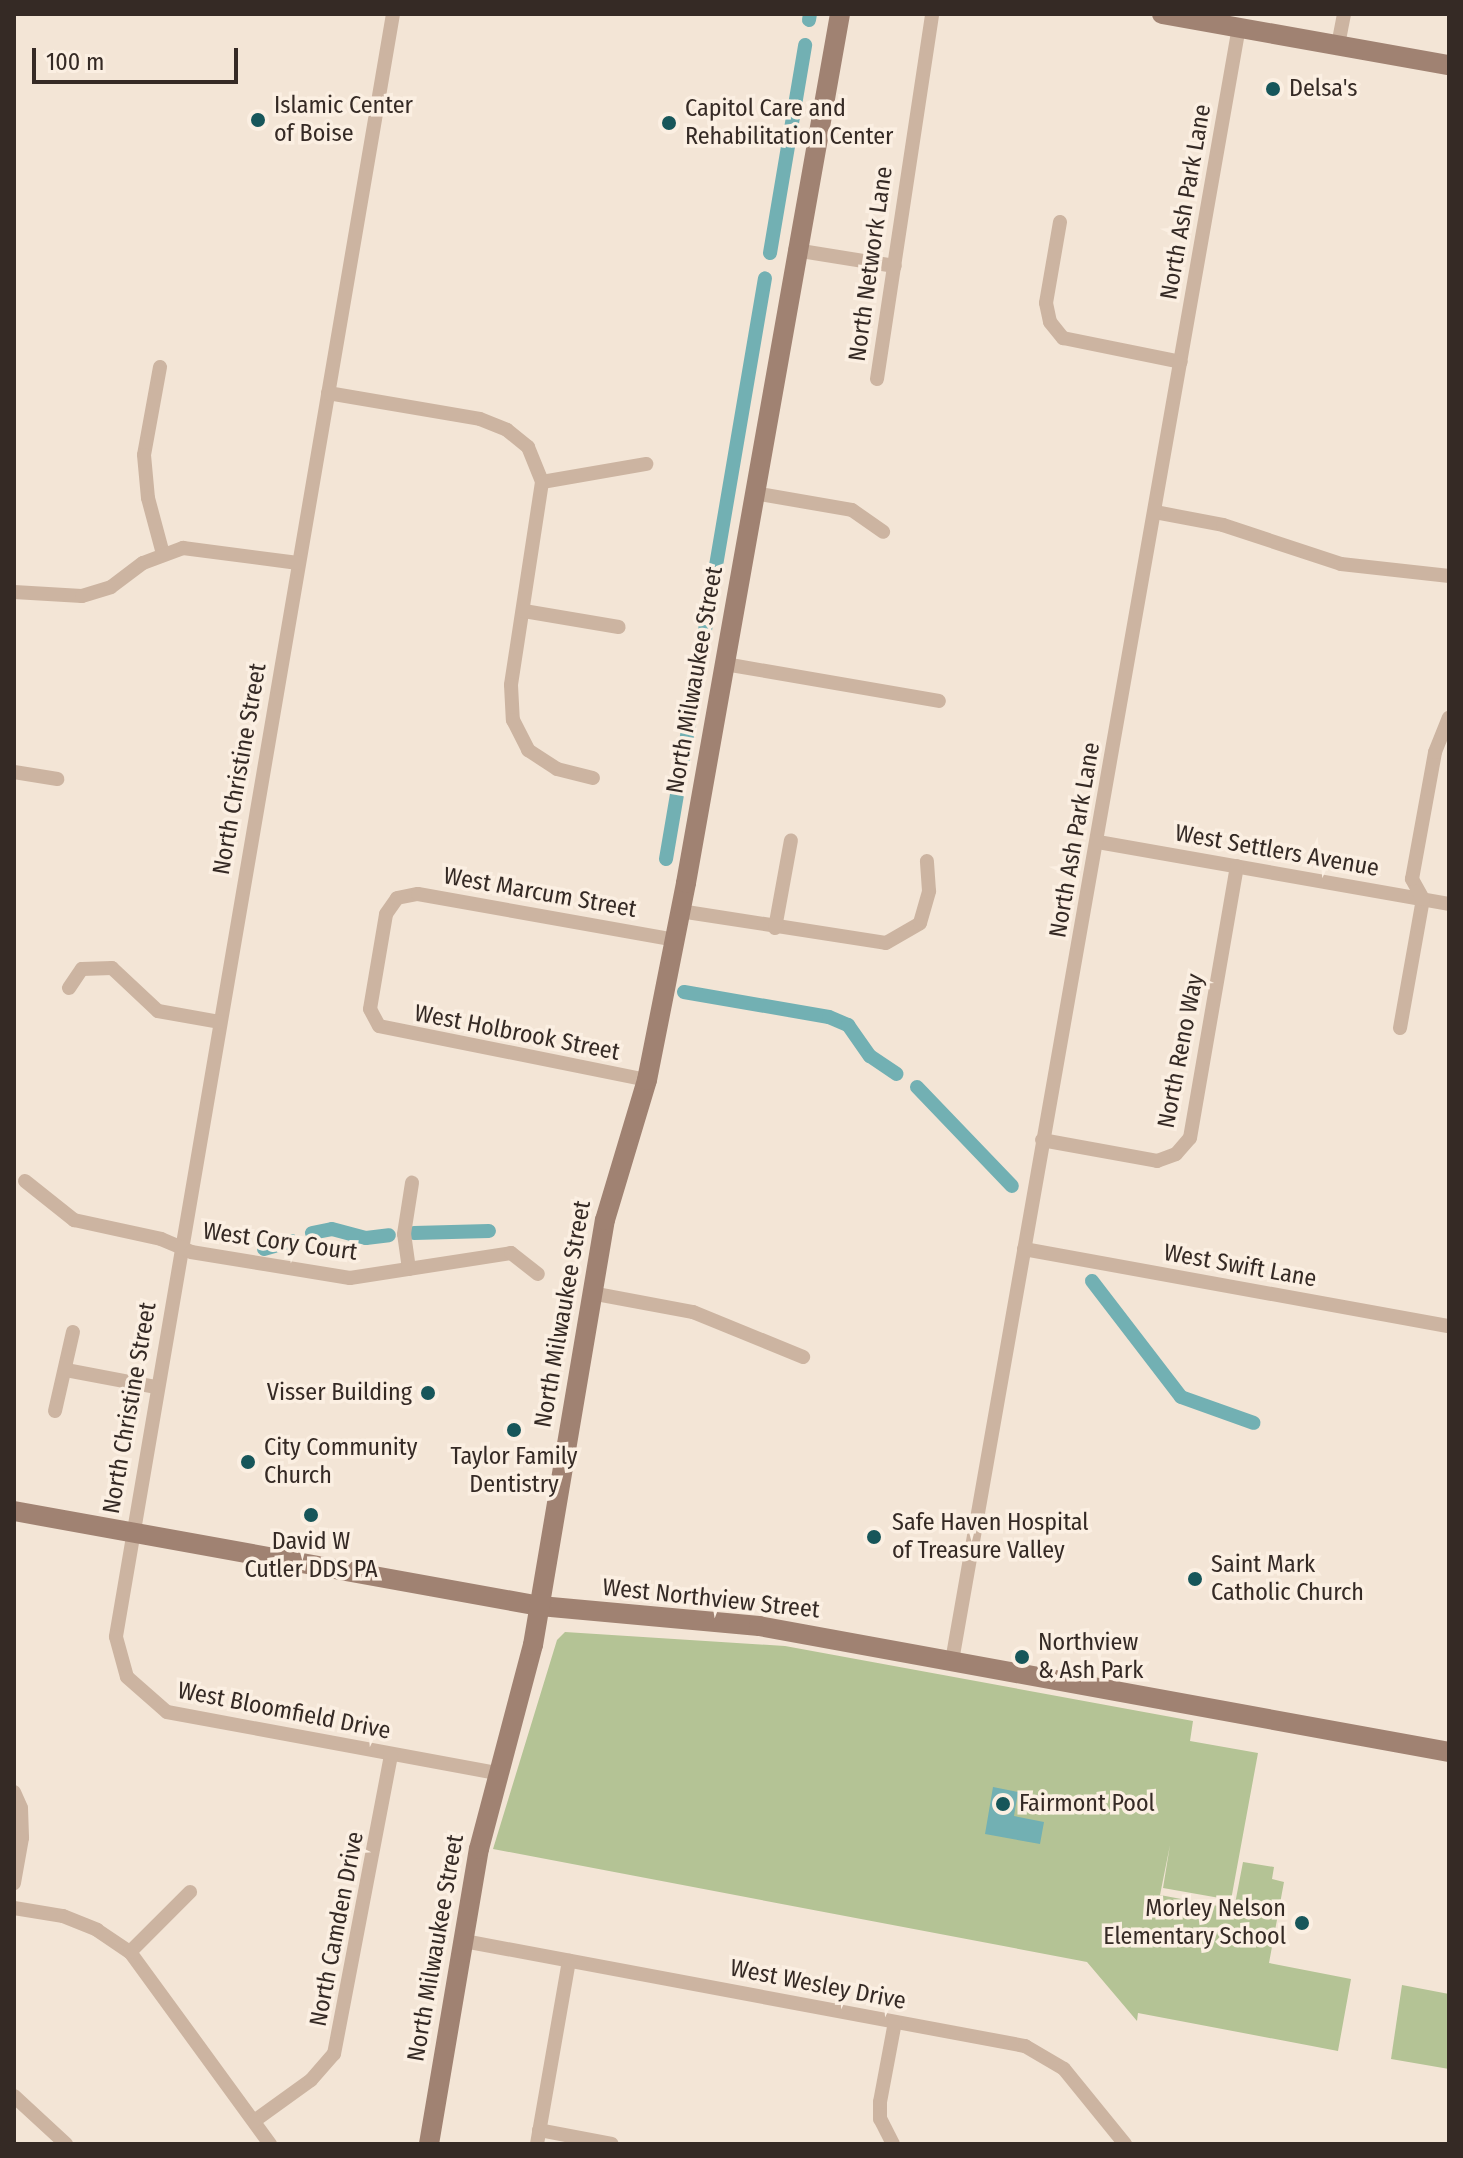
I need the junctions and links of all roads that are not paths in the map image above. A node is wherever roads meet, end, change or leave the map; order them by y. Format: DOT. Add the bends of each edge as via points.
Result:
graph roads {
  1 [pos="393,14"];
  2 [pos="840,14"];
  3 [pos="932,14"];
  4 [pos="1162,14"];
  5 [pos="1344,14"];
  6 [pos="1239,27"];
  7 [pos="1338,45"];
  8 [pos="1449,65"];
  9 [pos="1060,222"];
  10 [pos="795,250"];
  11 [pos="895,266"];
  12 [pos="1181,362"];
  13 [pos="160,367"];
  14 [pos="877,379"];
  15 [pos="328,393"];
  16 [pos="646,464"];
  17 [pos="542,482"];
  18 [pos="754,493"];
  19 [pos="1155,512"];
  20 [pos="883,532"];
  21 [pos="163,554"];
  22 [pos="298,563"];
  23 [pos="1449,576"];
  24 [pos="14,592"];
  25 [pos="524,611"];
  26 [pos="619,627"];
  27 [pos="725,664"];
  28 [pos="939,701"];
  29 [pos="1449,718"];
  30 [pos="14,772"];
  31 [pos="593,778"];
  32 [pos="57,779"];
  33 [pos="791,840"];
  34 [pos="1098,842"];
  35 [pos="927,861"];
  36 [pos="1237,866"];
  37 [pos="1423,899"];
  38 [pos="1449,904"];
  39 [pos="680,911"];
  40 [pos="775,928"];
  41 [pos="675,940"];
  42 [pos="69,988"];
  43 [pos="219,1022"];
  44 [pos="379,1026"];
  45 [pos="1400,1028"];
  46 [pos="647,1080"];
  47 [pos="1042,1140"];
  48 [pos="25,1181"];
  49 [pos="412,1183"];
  50 [pos="181,1247"];
  51 [pos="1024,1249"];
  52 [pos="409,1269"];
  53 [pos="538,1274"];
  54 [pos="591,1293"];
  55 [pos="1449,1326"];
  56 [pos="73,1332"];
  57 [pos="803,1357"];
  58 [pos="66,1370"];
  59 [pos="156,1387"];
  60 [pos="55,1411"];
  61 [pos="14,1511"];
  62 [pos="131,1532"];
  63 [pos="540,1606"];
  64 [pos="952,1661"];
  65 [pos="1449,1752"];
  66 [pos="391,1754"];
  67 [pos="497,1773"];
  68 [pos="14,1792"];
  69 [pos="14,1883"];
  70 [pos="190,1892"];
  71 [pos="14,1908"];
  72 [pos="464,1941"];
  73 [pos="130,1952"];
  74 [pos="569,1961"];
  75 [pos="895,2022"];
  76 [pos="14,2096"];
  77 [pos="254,2121"];
  78 [pos="538,2137"];
  79 [pos="66,2144"];
  80 [pos="270,2144"];
  81 [pos="429,2144"];
  82 [pos="612,2144"];
  83 [pos="893,2144"];
  84 [pos="1125,2144"];
  1 -- 15 [label="street, North Christine Street"];
  2 -- 10 [label="main road, North Milwaukee Street"];
  3 -- 11 [label="street, North Network Lane"];
  4 -- 6 [label="main road"];
  5 -- 7 [label="street"];
  6 -- 7 [label="main road"];
  6 -- 12 [label="street, North Ash Park Lane"];
  7 -- 8 [label="main road"];
  9 -- 12 [label="street" via="1046,303 1050,322 1063,338"];
  10 -- 11 [label="street"];
  10 -- 18 [label="main road, North Milwaukee Street"];
  11 -- 14 [label="street, North Network Lane"];
  12 -- 19 [label="street, North Ash Park Lane"];
  13 -- 21 [label="street" via="144,455 148,498"];
  15 -- 17 [label="street" via="480,419 507,430 528,447"];
  15 -- 22 [label="street, North Christine Street"];
  16 -- 17 [label="street"];
  17 -- 25 [label="street"];
  18 -- 20 [label="street" via="852,510"];
  18 -- 27 [label="main road, North Milwaukee Street"];
  19 -- 23 [label="street" via="1223,525 1341,564"];
  19 -- 34 [label="street, North Ash Park Lane"];
  21 -- 22 [label="street" via="202,547"];
  21 -- 24 [label="street" via="111,587 82,596"];
  22 -- 43 [label="street, North Christine Street"];
  25 -- 26 [label="street"];
  25 -- 31 [label="street" via="511,685 513,720 528,750 557,769"];
  27 -- 28 [label="street"];
  27 -- 39 [label="main road, North Milwaukee Street"];
  29 -- 37 [label="street" via="1435,752 1412,879"];
  30 -- 32 [label="street"];
  33 -- 40 [label="street"];
  34 -- 36 [label="street, West Settlers Avenue"];
  34 -- 47 [label="street, North Ash Park Lane"];
  35 -- 40 [label="street" via="927,908 920,923 899,939 870,944"];
  36 -- 37 [label="street, West Settlers Avenue"];
  36 -- 47 [label="street, North Reno Way" via="1190,1138 1176,1154 1157,1161"];
  37 -- 38 [label="street, West Settlers Avenue"];
  37 -- 45 [label="street"];
  39 -- 40 [label="street"];
  39 -- 41 [label="main road, North Milwaukee Street"];
  41 -- 44 [label="street, West Marcum Street" via="418,894 397,898 386,914 370,1009"];
  41 -- 46 [label="main road, North Milwaukee Street"];
  42 -- 43 [label="street" via="82,969 112,968 129,978 158,1011"];
  43 -- 50 [label="street, North Christine Street"];
  44 -- 46 [label="street, West Holbrook Street"];
  46 -- 54 [label="main road, North Milwaukee Street" via="611,1191"];
  47 -- 51 [label="street, North Ash Park Lane"];
  48 -- 50 [label="street, West Cory Court" via="74,1220"];
  49 -- 52 [label="street" via="404,1234"];
  50 -- 52 [label="street, West Cory Court" via="327,1276"];
  50 -- 59 [label="street, North Christine Street"];
  51 -- 55 [label="street, West Swift Lane"];
  51 -- 64 [label="street, North Ash Park Lane"];
  52 -- 53 [label="street, West Cory Court" via="511,1253"];
  54 -- 57 [label="street" via="693,1312"];
  54 -- 63 [label="main road, North Milwaukee Street"];
  56 -- 58 [label="street"];
  58 -- 59 [label="street"];
  58 -- 60 [label="street"];
  59 -- 62 [label="street, North Christine Street"];
  61 -- 62 [label="main road, West Northview Street"];
  62 -- 63 [label="main road, West Northview Street"];
  62 -- 66 [label="street, West Bloomfield Drive" via="116,1637 127,1677 148,1700 195,1721"];
  63 -- 64 [label="main road, West Northview Street" via="759,1626"];
  63 -- 67 [label="main road, North Milwaukee Street"];
  64 -- 65 [label="main road, West Northview Street"];
  66 -- 67 [label="street, West Bloomfield Drive"];
  66 -- 77 [label="street, North Camden Drive" via="334,2054 311,2080"];
  67 -- 72 [label="main road, North Milwaukee Street"];
  68 -- 69 [label="street" via="21,1808 22,1838"];
  70 -- 73 [label="street"];
  71 -- 73 [label="street" via="63,1916"];
  72 -- 74 [label="street, West Wesley Drive"];
  72 -- 81 [label="main road, North Milwaukee Street"];
  73 -- 77 [label="street"];
  74 -- 75 [label="street, West Wesley Drive"];
  74 -- 78 [label="street"];
  75 -- 83 [label="street" via="880,2102 880,2119"];
  75 -- 84 [label="street, West Wesley Drive" via="1045,2054"];
  76 -- 79 [label="street"];
  77 -- 80 [label="street"];
  78 -- 82 [label="street"];
}
